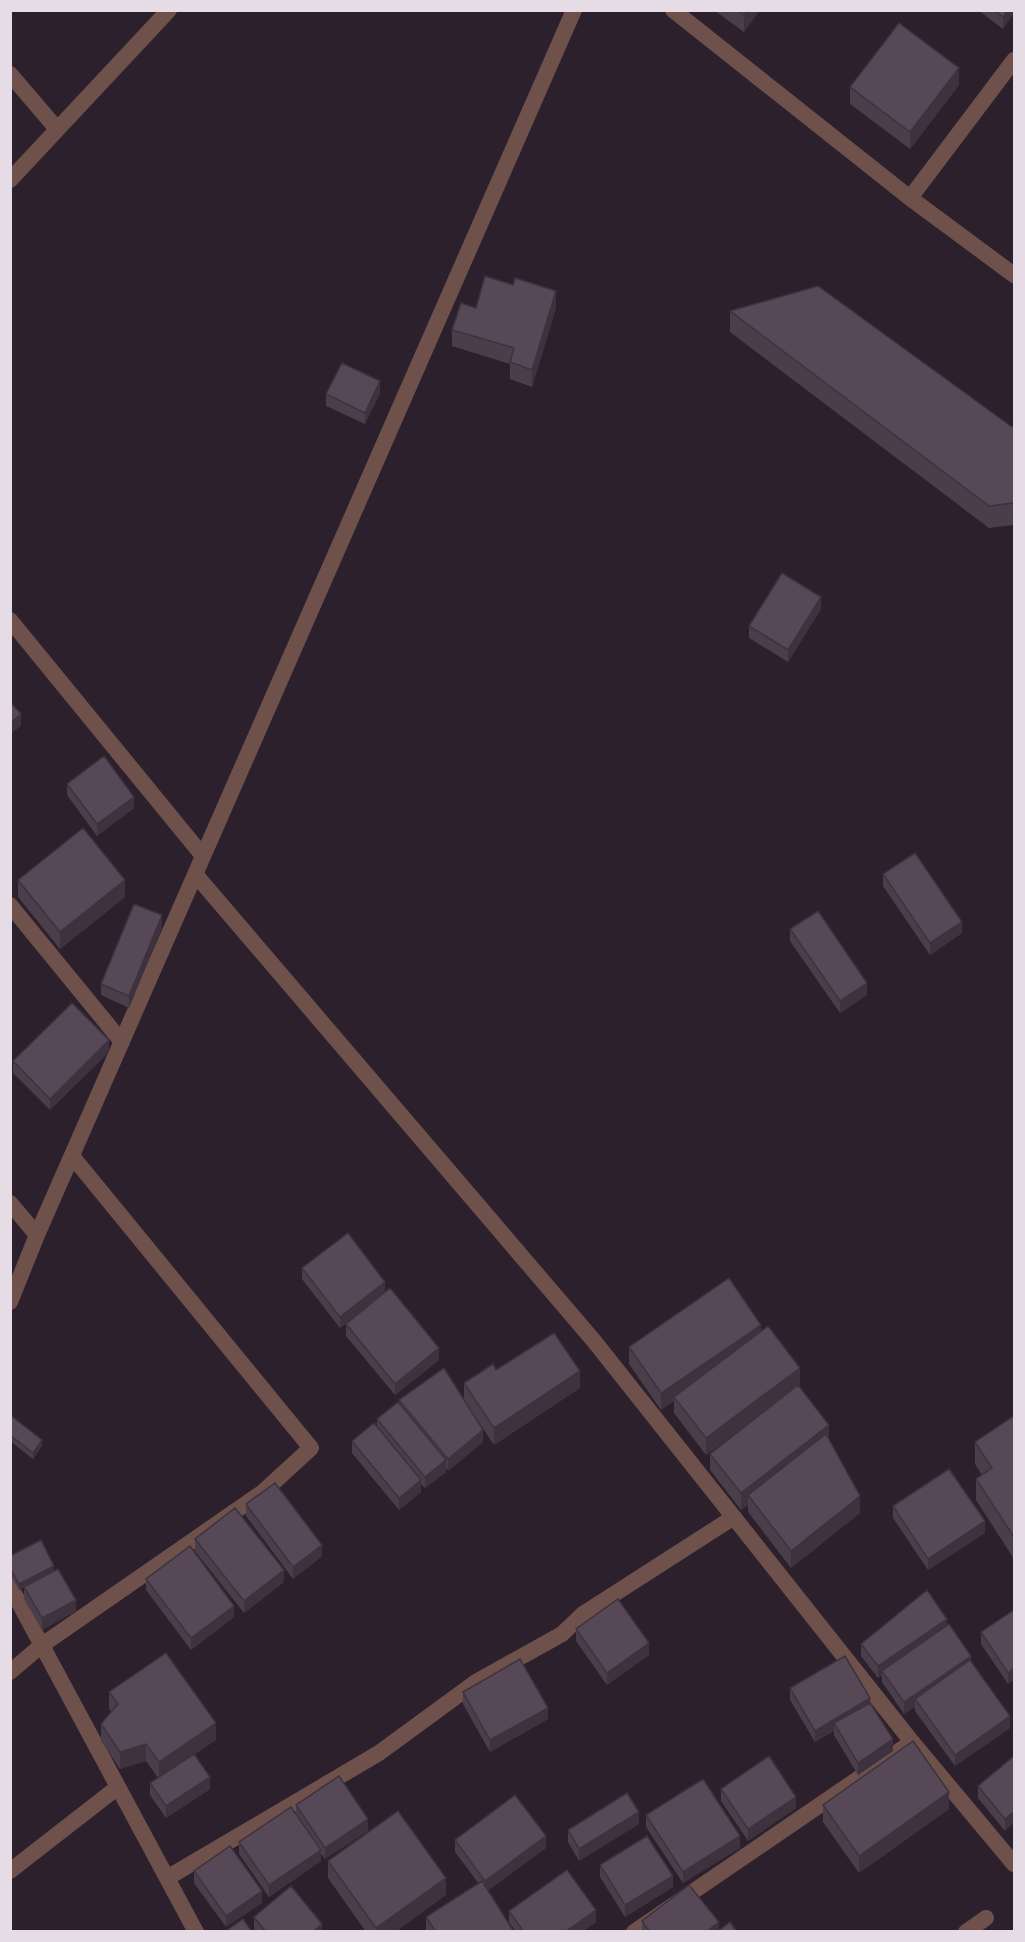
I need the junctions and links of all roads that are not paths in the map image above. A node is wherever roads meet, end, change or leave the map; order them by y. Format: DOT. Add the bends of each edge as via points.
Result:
graph roads {
  1 [pos="169,10"];
  2 [pos="574,10"];
  3 [pos="673,10"];
  4 [pos="1014,60"];
  5 [pos="10,74"];
  6 [pos="57,129"];
  7 [pos="10,180"];
  8 [pos="909,198"];
  9 [pos="1014,275"];
  10 [pos="10,620"];
  11 [pos="203,856"];
  12 [pos="195,874"];
  13 [pos="10,905"];
  14 [pos="122,1042"];
  15 [pos="72,1156"];
  16 [pos="10,1203"];
  17 [pos="37,1235"];
  18 [pos="10,1302"];
  19 [pos="734,1517"];
  20 [pos="10,1586"];
  21 [pos="42,1645"];
  22 [pos="10,1672"];
  23 [pos="912,1742"];
  24 [pos="118,1787"];
  25 [pos="1014,1864"];
  26 [pos="10,1871"];
  27 [pos="167,1878"];
  28 [pos="986,1918"];
  29 [pos="196,1932"];
  30 [pos="634,1932"];
  31 [pos="966,1932"];
  1 -- 6 [label="street"];
  2 -- 11 [label="street"];
  3 -- 8 [label="street"];
  4 -- 8 [label="street"];
  5 -- 6 [label="street"];
  6 -- 7 [label="street"];
  8 -- 9 [label="street"];
  10 -- 11 [label="street"];
  11 -- 12 [label="street"];
  12 -- 14 [label="street"];
  12 -- 19 [label="street" via="594,1341"];
  13 -- 14 [label="street"];
  14 -- 15 [label="street"];
  15 -- 17 [label="street"];
  15 -- 21 [label="street" via="311,1448 263,1492"];
  16 -- 17 [label="street"];
  17 -- 18 [label="street"];
  19 -- 23 [label="street"];
  19 -- 27 [label="street" via="583,1614 562,1634 476,1682 379,1753"];
  20 -- 21 [label="street"];
  21 -- 22 [label="street"];
  21 -- 24 [label="street"];
  23 -- 25 [label="street"];
  23 -- 30 [label="street"];
  24 -- 26 [label="street"];
  24 -- 27 [label="street"];
  27 -- 29 [label="street"];
  28 -- 31 [label="street"];
}
